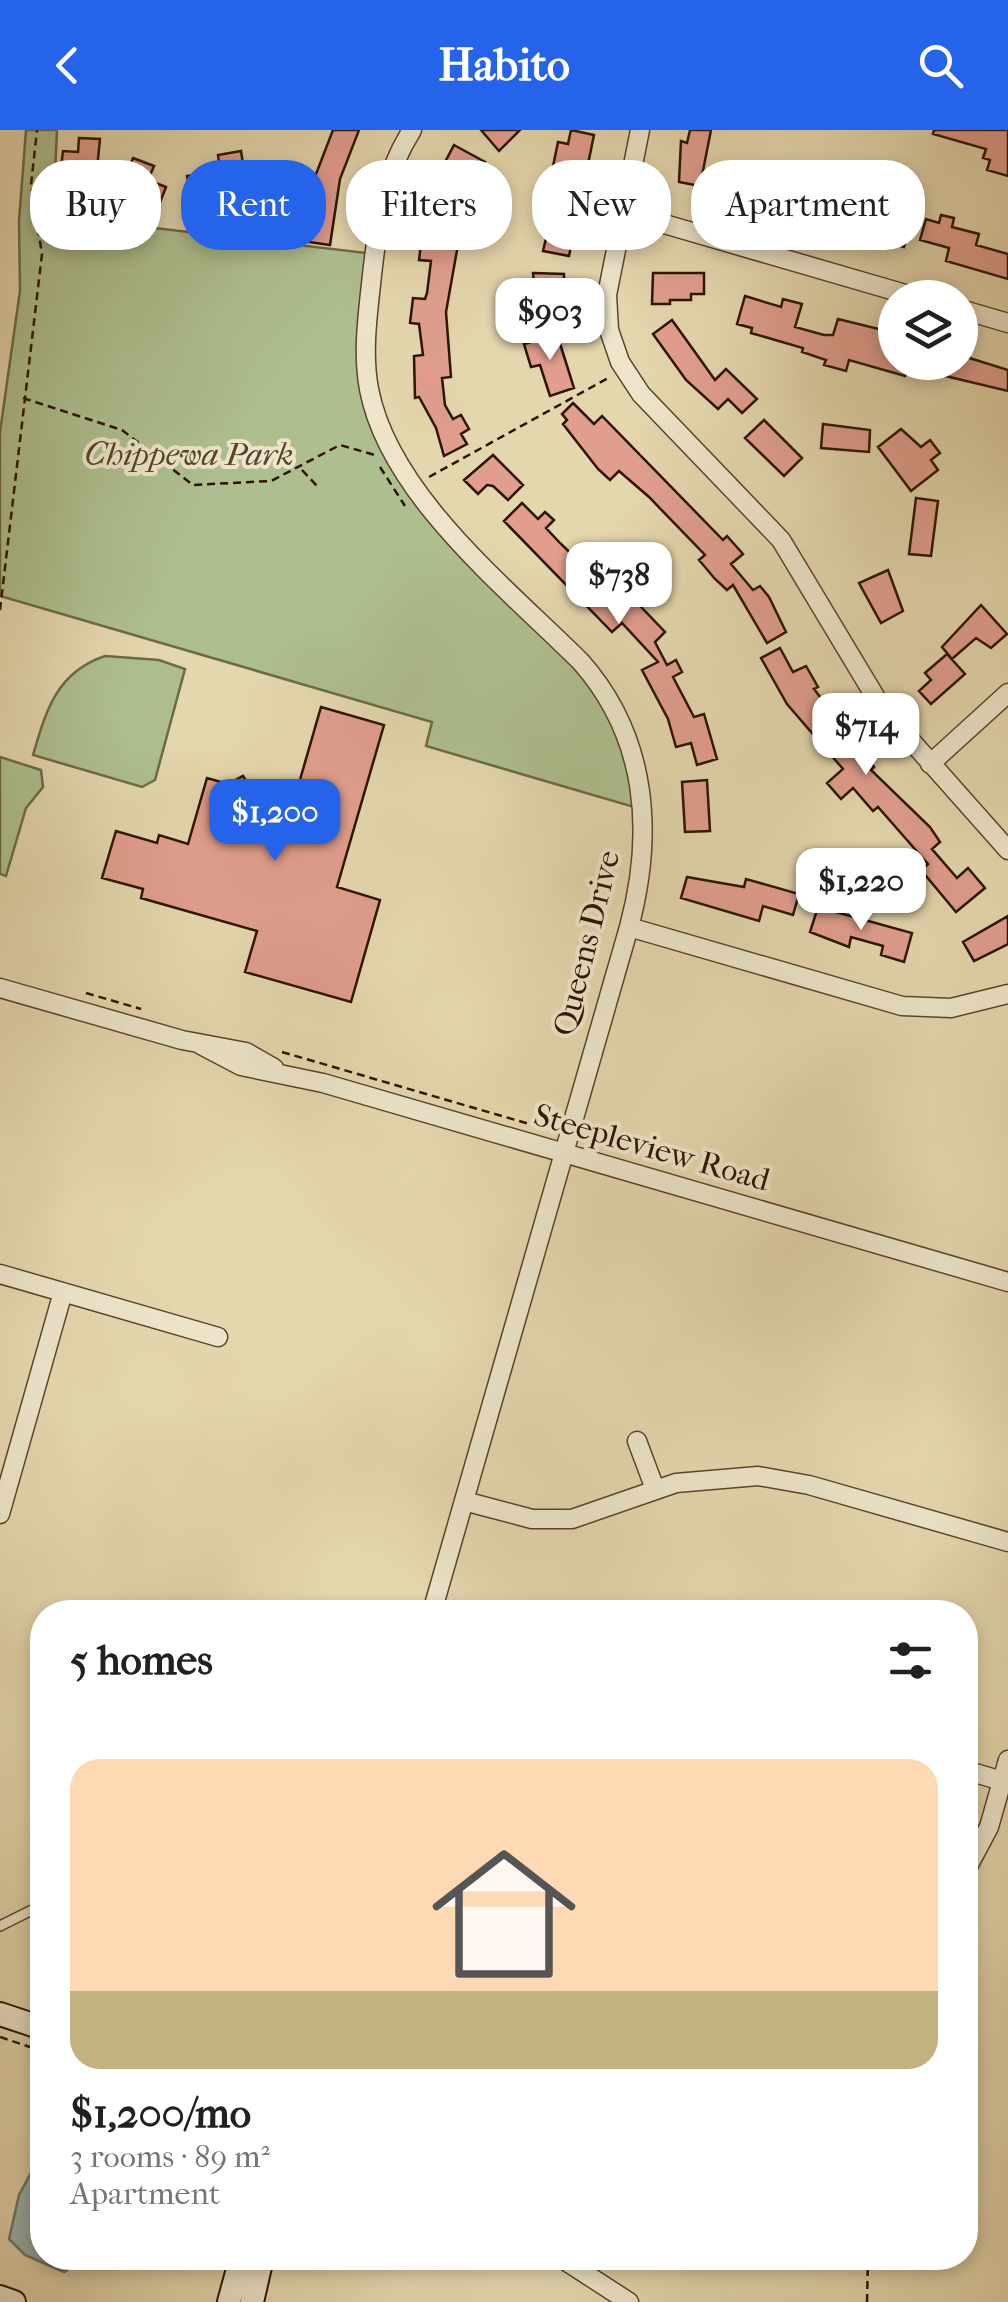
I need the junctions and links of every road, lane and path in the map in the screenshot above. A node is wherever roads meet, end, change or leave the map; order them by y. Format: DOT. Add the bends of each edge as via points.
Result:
graph roads {
  1 [pos="36,130"];
  2 [pos="412,130"];
  3 [pos="640,130"];
  4 [pos="633,160"];
  5 [pos="671,226"];
  6 [pos="615,250"];
  7 [pos="878,286"];
  8 [pos="978,315"];
  9 [pos="1008,323"];
  10 [pos="624,369"];
  11 [pos="23,398"];
  12 [pos="300,468"];
  13 [pos="318,488"];
  14 [pos="403,491"];
  15 [pos="410,512"];
  16 [pos="0,610"];
  17 [pos="1008,693"];
  18 [pos="930,764"];
  19 [pos="1008,850"];
  20 [pos="629,927"];
  21 [pos="0,988"];
  22 [pos="1008,994"];
  23 [pos="108,999"];
  24 [pos="137,1008"];
  25 [pos="364,1075"];
  26 [pos="551,1132"];
  27 [pos="563,1152"];
  28 [pos="0,1274"];
  29 [pos="1008,1282"];
  30 [pos="63,1292"];
  31 [pos="218,1337"];
  32 [pos="637,1440"];
  33 [pos="655,1489"];
  34 [pos="464,1501"];
  35 [pos="0,1514"];
  36 [pos="1008,1542"];
  37 [pos="435,1600"];
  38 [pos="1008,1760"];
  39 [pos="978,1774"];
  40 [pos="1002,1781"];
  41 [pos="978,1847"];
  42 [pos="30,1911"];
  43 [pos="0,1926"];
  44 [pos="0,2014"];
  45 [pos="30,2024"];
  46 [pos="0,2037"];
  47 [pos="30,2047"];
  48 [pos="237,2270"];
  49 [pos="259,2270"];
  50 [pos="580,2270"];
  51 [pos="868,2270"];
  52 [pos="0,2298"];
  53 [pos="14,2302"];
  54 [pos="229,2302"];
  55 [pos="252,2302"];
  56 [pos="629,2302"];
  57 [pos="867,2302"];
  1 -- 11 [label="path" via="32,185 42,254"];
  2 -- 14 [label="street, Queens Drive" via="383,196 366,349 374,413"];
  3 -- 4 [label="street"];
  5 -- 7 [label="street"];
  6 -- 10 [label="street" via="606,304"];
  8 -- 9 [label="street"];
  10 -- 14 [label="path"];
  10 -- 18 [label="street" via="781,540 863,679"];
  11 -- 12 [label="path" via="122,430 193,485 271,482"];
  11 -- 16 [label="path"];
  12 -- 13 [label="path"];
  12 -- 14 [label="path" via="328,448 353,446 376,456"];
  14 -- 15 [label="path"];
  14 -- 20 [label="street, Queens Drive" via="587,669 622,725 646,829"];
  17 -- 18 [label="street"];
  18 -- 19 [label="street"];
  20 -- 22 [label="street" via="902,1006 951,1008"];
  20 -- 27 [label="street, Queens Drive"];
  21 -- 27 [label="street, Steepleview Road" via="202,1045 235,1064"];
  23 -- 24 [label="path"];
  25 -- 26 [label="path"];
  27 -- 29 [label="street, Steepleview Road"];
  27 -- 34 [label="street, Queens Drive"];
  28 -- 30 [label="street"];
  30 -- 31 [label="street"];
  30 -- 35 [label="street"];
  32 -- 33 [label="street"];
  33 -- 34 [label="street" via="572,1519 532,1519"];
  33 -- 36 [label="street" via="715,1477 784,1480"];
  34 -- 37 [label="street, Queens Drive"];
  38 -- 40 [label="street"];
  39 -- 40 [label="street"];
  40 -- 41 [label="street"];
  42 -- 43 [label="lane"];
  44 -- 45 [label="street"];
  46 -- 47 [label="path"];
  48 -- 54 [label="street"];
  49 -- 55 [label="street"];
  50 -- 56 [label="street"];
  51 -- 57 [label="path"];
  52 -- 53 [label="street"];
}
